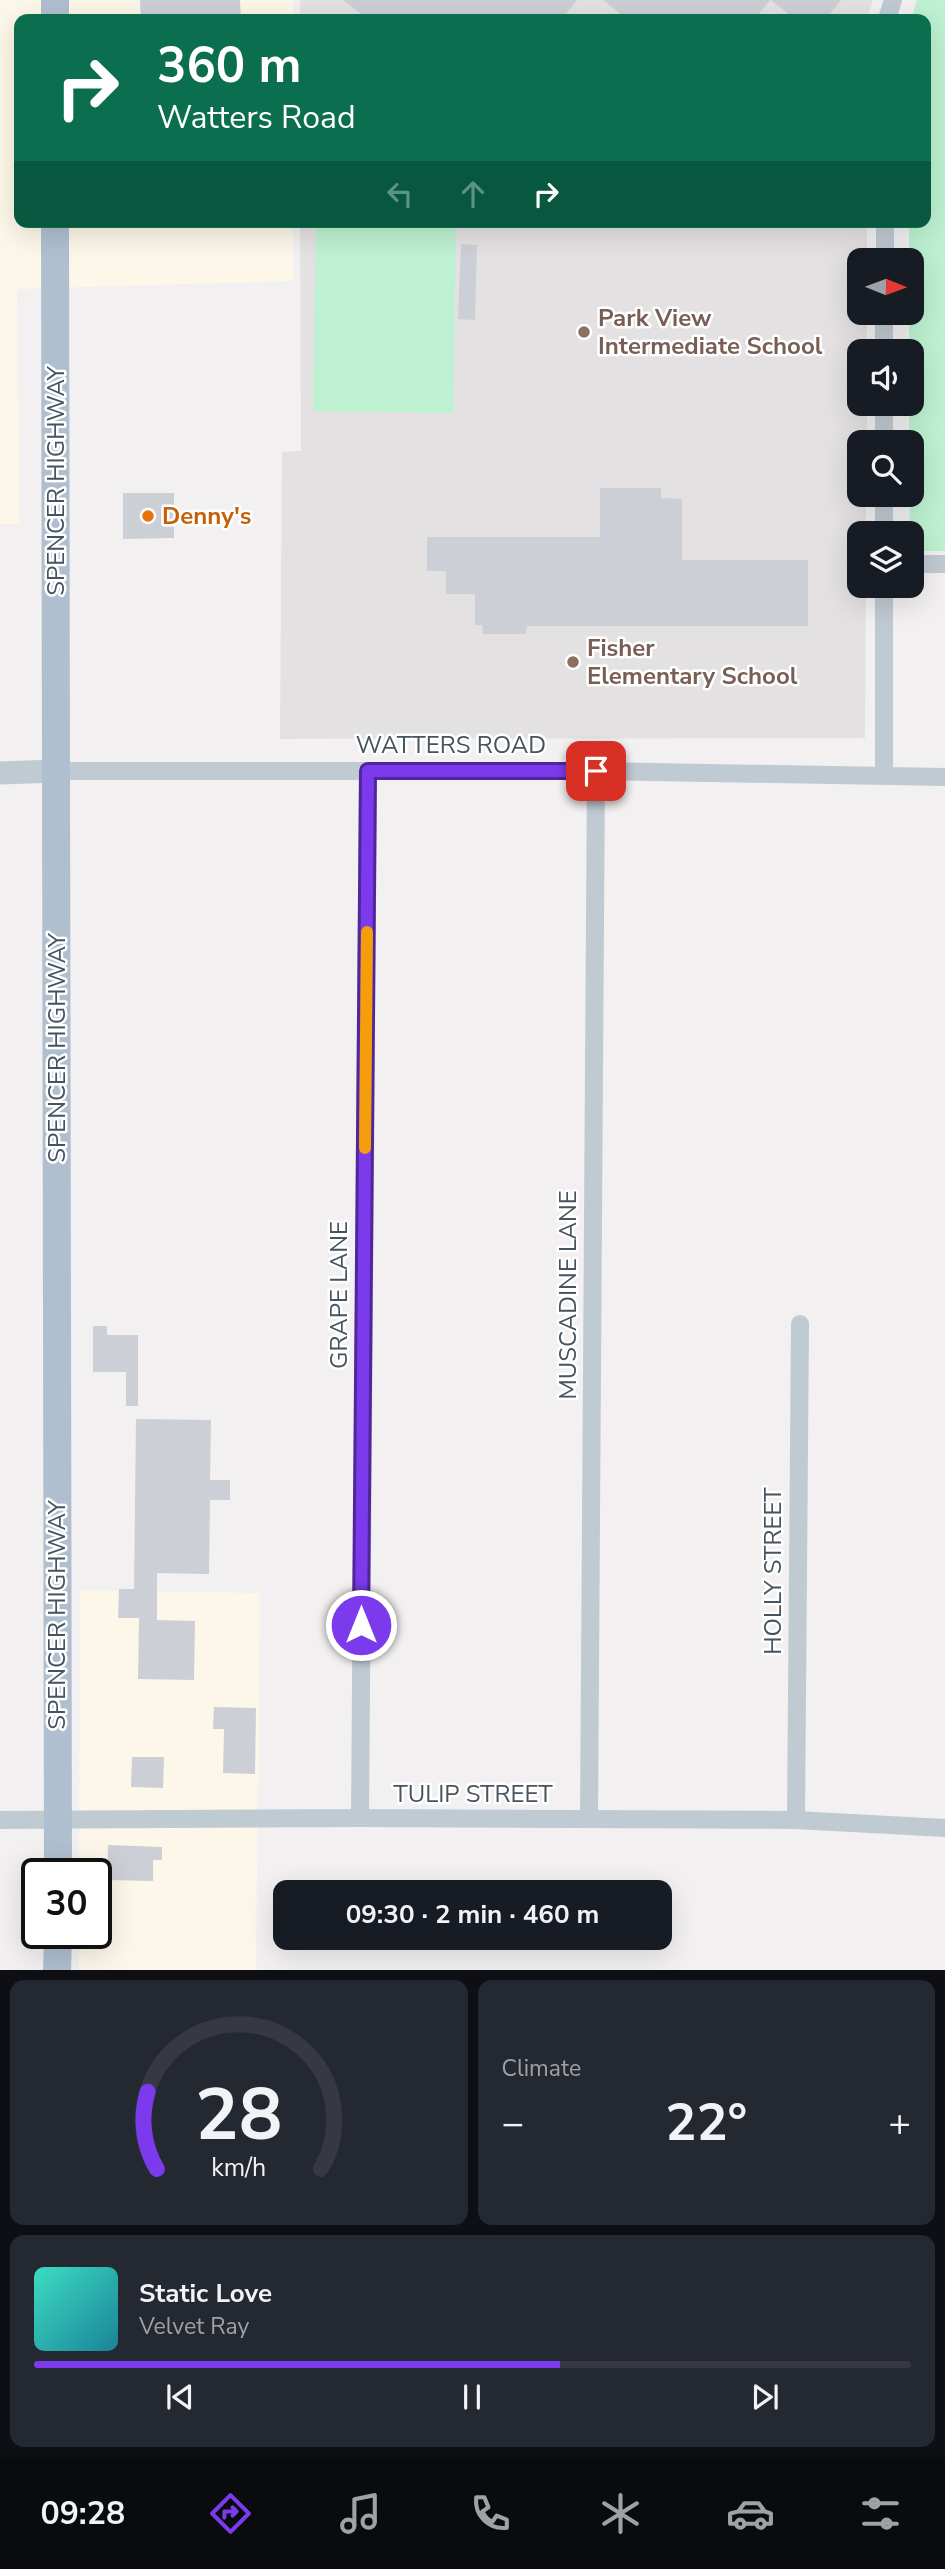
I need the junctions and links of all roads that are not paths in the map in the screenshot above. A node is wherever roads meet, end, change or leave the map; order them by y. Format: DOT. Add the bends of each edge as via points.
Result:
graph roads {
  1 [pos="55,228"];
  2 [pos="885,228"];
  3 [pos="885,248"];
  4 [pos="924,564"];
  5 [pos="945,564"];
  6 [pos="884,598"];
  7 [pos="56,771"];
  8 [pos="368,771"];
  9 [pos="596,771"];
  10 [pos="0,773"];
  11 [pos="884,775"];
  12 [pos="945,777"];
  13 [pos="800,1324"];
  14 [pos="360,1818"];
  15 [pos="589,1819"];
  16 [pos="0,1820"];
  17 [pos="796,1820"];
  18 [pos="58,1821"];
  19 [pos="945,1828"];
  20 [pos="58,1858"];
  21 [pos="58,1949"];
  22 [pos="57,1970"];
  1 -- 7 [label="main road, SPENCER HIGHWAY"];
  2 -- 3 [label="street"];
  4 -- 5 [label="street"];
  6 -- 11 [label="street"];
  7 -- 8 [label="street, WATTERS ROAD"];
  7 -- 10 [label="street, WATTERS ROAD"];
  7 -- 18 [label="main road, SPENCER HIGHWAY"];
  8 -- 9 [label="street, WATTERS ROAD"];
  8 -- 14 [label="street, GRAPE LANE"];
  9 -- 11 [label="street, WATTERS ROAD"];
  9 -- 15 [label="street, MUSCADINE LANE"];
  11 -- 12 [label="street, WATTERS ROAD"];
  13 -- 17 [label="street, HOLLY STREET"];
  14 -- 15 [label="street, TULIP STREET"];
  14 -- 18 [label="street, TULIP STREET"];
  15 -- 17 [label="street, TULIP STREET"];
  16 -- 18 [label="street, TULIP STREET"];
  17 -- 19 [label="street, TULIP STREET"];
  18 -- 20 [label="main road, SPENCER HIGHWAY"];
  21 -- 22 [label="main road"];
}
